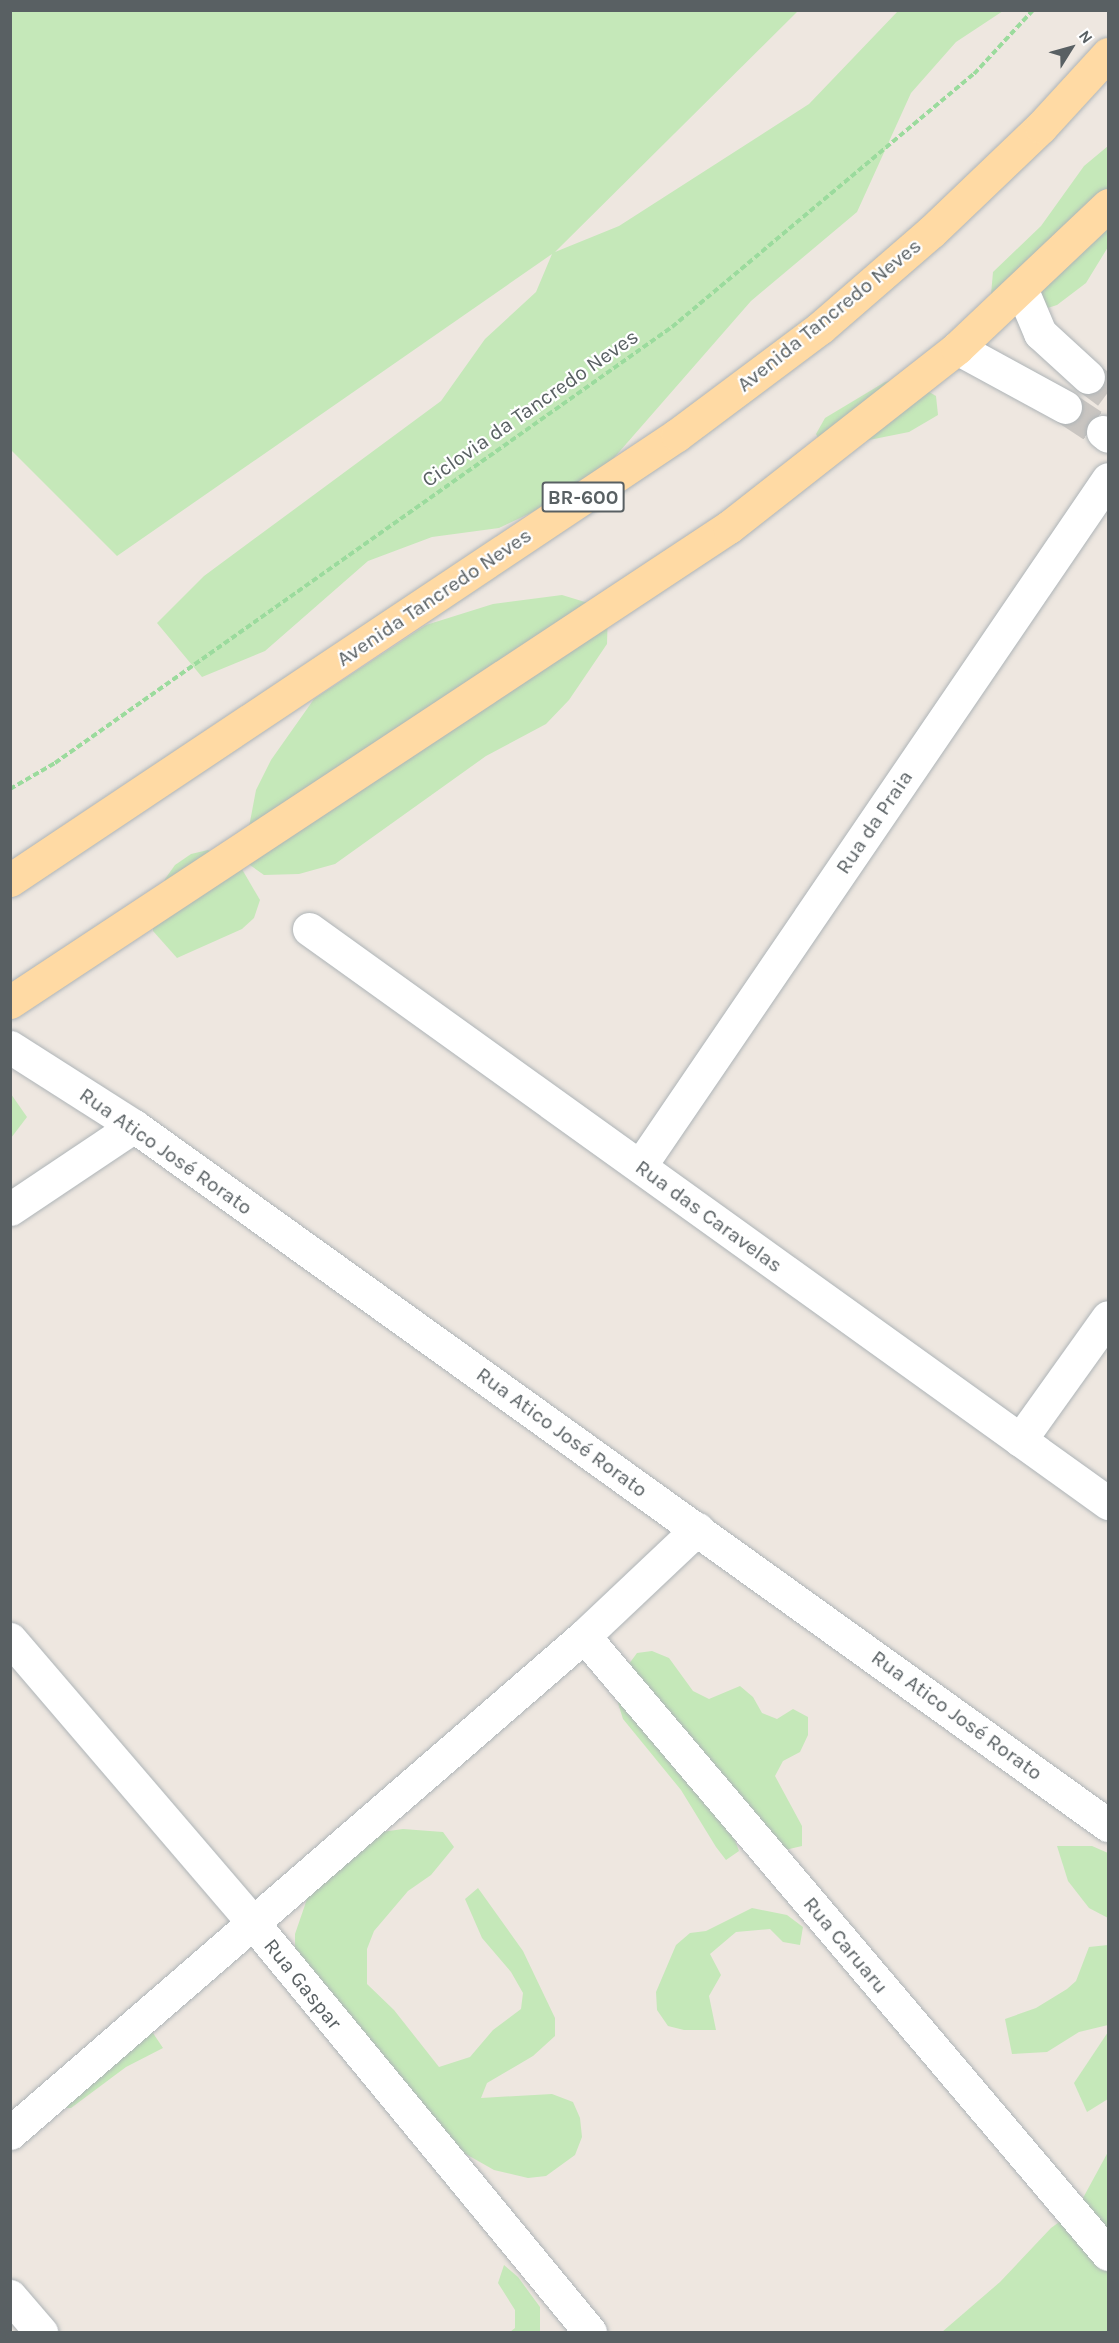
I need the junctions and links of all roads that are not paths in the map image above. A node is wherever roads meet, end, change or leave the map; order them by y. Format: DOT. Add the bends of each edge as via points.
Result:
graph roads {
  1 [pos="1108,54"];
  2 [pos="1108,205"];
  3 [pos="1021,288"];
  4 [pos="957,348"];
  5 [pos="1088,377"];
  6 [pos="1065,407"];
  7 [pos="1108,478"];
  8 [pos="10,880"];
  9 [pos="309,929"];
  10 [pos="10,1002"];
  11 [pos="10,1047"];
  12 [pos="134,1126"];
  13 [pos="640,1166"];
  14 [pos="10,1209"];
  15 [pos="1108,1317"];
  16 [pos="1020,1440"];
  17 [pos="1108,1503"];
  18 [pos="697,1529"];
  19 [pos="584,1636"];
  20 [pos="10,1639"];
  21 [pos="1108,1825"];
  22 [pos="253,1923"];
  23 [pos="10,2133"];
  24 [pos="1108,2254"];
  25 [pos="10,2296"];
  26 [pos="41,2332"];
  27 [pos="590,2332"];
  1 -- 8 [label="main road, Avenida Tancredo Neves / BR-600" via="1041,127 931,232 811,335 677,435"];
  2 -- 3 [label="main road"];
  3 -- 4 [label="main road"];
  3 -- 5 [label="street" via="1040,333"];
  4 -- 6 [label="street"];
  4 -- 10 [label="main road" via="729,527"];
  7 -- 13 [label="street, Rua da Praia"];
  9 -- 13 [label="street, Rua das Caravelas"];
  11 -- 12 [label="street, Rua Atico José Rorato"];
  12 -- 14 [label="street"];
  12 -- 18 [label="street, Rua Atico José Rorato"];
  13 -- 16 [label="street, Rua das Caravelas"];
  15 -- 16 [label="street"];
  16 -- 17 [label="street, Rua das Caravelas"];
  18 -- 19 [label="street"];
  18 -- 21 [label="street, Rua Atico José Rorato"];
  19 -- 22 [label="street"];
  19 -- 24 [label="street, Rua Caruaru"];
  20 -- 22 [label="street, Rua Gaspar"];
  22 -- 23 [label="street"];
  22 -- 27 [label="street, Rua Gaspar"];
  25 -- 26 [label="street"];
}
